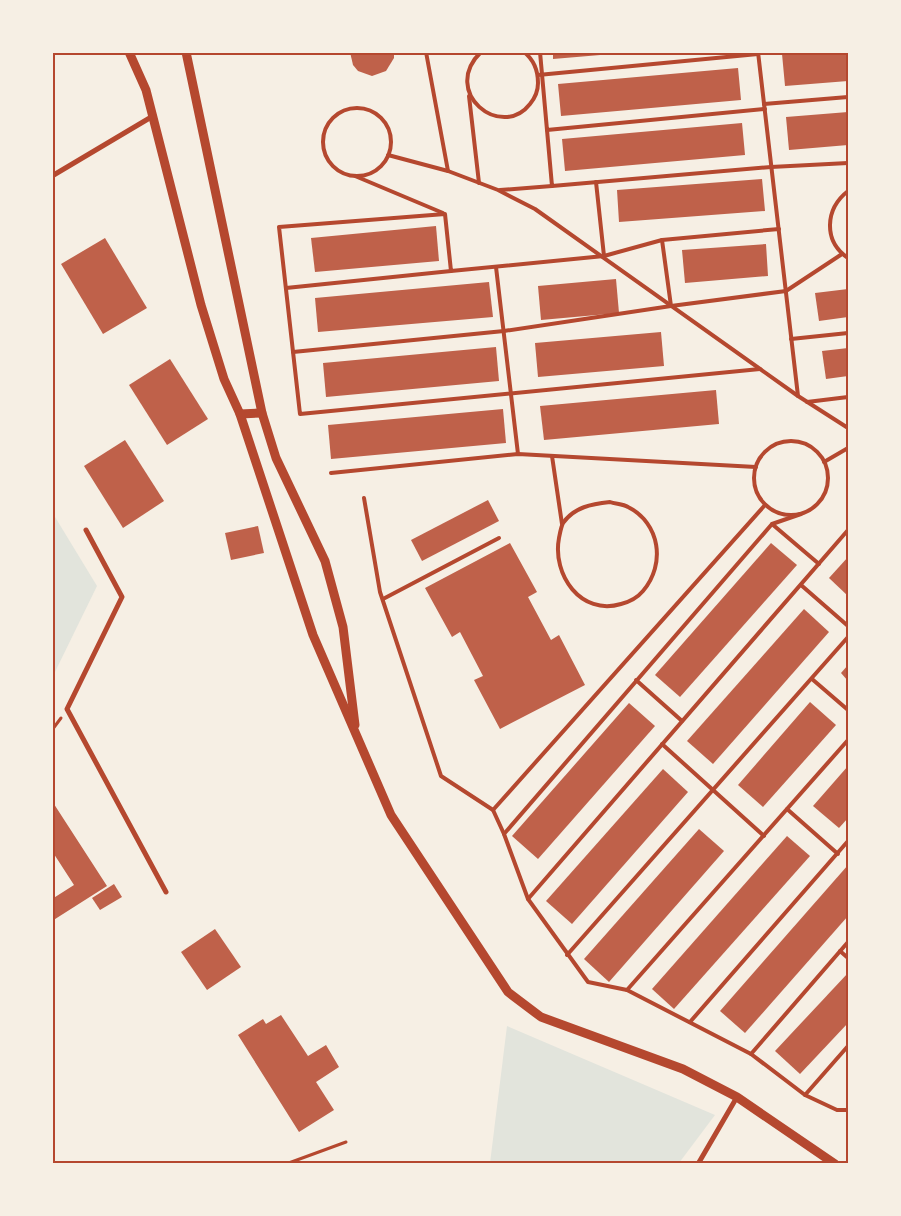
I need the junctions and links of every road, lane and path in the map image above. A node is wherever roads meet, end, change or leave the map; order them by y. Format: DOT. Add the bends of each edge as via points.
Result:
graph roads {
  1 [pos="129,52"];
  2 [pos="186,52"];
  3 [pos="426,52"];
  4 [pos="481,52"];
  5 [pos="524,52"];
  6 [pos="540,52"];
  7 [pos="758,53"];
  8 [pos="540,75"];
  9 [pos="469,93"];
  10 [pos="848,97"];
  11 [pos="764,104"];
  12 [pos="765,109"];
  13 [pos="154,116"];
  14 [pos="547,130"];
  15 [pos="388,155"];
  16 [pos="848,163"];
  17 [pos="771,167"];
  18 [pos="448,171"];
  19 [pos="52,176"];
  20 [pos="353,176"];
  21 [pos="596,182"];
  22 [pos="479,183"];
  23 [pos="552,186"];
  24 [pos="498,190"];
  25 [pos="848,191"];
  26 [pos="445,214"];
  27 [pos="779,229"];
  28 [pos="662,240"];
  29 [pos="842,254"];
  30 [pos="604,256"];
  31 [pos="848,258"];
  32 [pos="496,267"];
  33 [pos="452,271"];
  34 [pos="286,288"];
  35 [pos="786,291"];
  36 [pos="671,306"];
  37 [pos="504,331"];
  38 [pos="848,332"];
  39 [pos="792,339"];
  40 [pos="293,352"];
  41 [pos="760,369"];
  42 [pos="511,394"];
  43 [pos="798,396"];
  44 [pos="848,397"];
  45 [pos="807,402"];
  46 [pos="262,413"];
  47 [pos="240,414"];
  48 [pos="848,428"];
  49 [pos="848,448"];
  50 [pos="518,454"];
  51 [pos="552,456"];
  52 [pos="824,462"];
  53 [pos="756,467"];
  54 [pos="331,473"];
  55 [pos="364,498"];
  56 [pos="765,506"];
  57 [pos="801,514"];
  58 [pos="562,524"];
  59 [pos="772,524"];
  60 [pos="86,530"];
  61 [pos="848,530"];
  62 [pos="499,538"];
  63 [pos="819,564"];
  64 [pos="801,584"];
  65 [pos="383,599"];
  66 [pos="848,626"];
  67 [pos="848,637"];
  68 [pos="812,679"];
  69 [pos="636,680"];
  70 [pos="848,710"];
  71 [pos="682,722"];
  72 [pos="356,735"];
  73 [pos="848,740"];
  74 [pos="662,744"];
  75 [pos="713,791"];
  76 [pos="493,810"];
  77 [pos="787,810"];
  78 [pos="504,834"];
  79 [pos="764,836"];
  80 [pos="848,842"];
  81 [pos="838,854"];
  82 [pos="166,892"];
  83 [pos="528,899"];
  84 [pos="848,942"];
  85 [pos="840,951"];
  86 [pos="568,955"];
  87 [pos="848,958"];
  88 [pos="627,990"];
  89 [pos="690,1022"];
  90 [pos="848,1046"];
  91 [pos="751,1054"];
  92 [pos="805,1095"];
  93 [pos="737,1097"];
  94 [pos="848,1110"];
  95 [pos="346,1142"];
  96 [pos="286,1164"];
  97 [pos="698,1164"];
  98 [pos="835,1164"];
  1 -- 13 [label="street"];
  2 -- 46 [label="street"];
  3 -- 18 [label="lane"];
  4 -- 9 [label="lane" via="468,70"];
  5 -- 8 [label="lane"];
  6 -- 8 [label="lane"];
  7 -- 8 [label="lane"];
  7 -- 11 [label="lane"];
  8 -- 9 [label="lane" via="534,98 522,110 506,117 484,111"];
  8 -- 14 [label="lane"];
  9 -- 22 [label="lane"];
  10 -- 11 [label="lane"];
  11 -- 12 [label="lane"];
  12 -- 14 [label="lane"];
  12 -- 17 [label="lane"];
  13 -- 19 [label="street"];
  13 -- 47 [label="street" via="201,305 224,379"];
  14 -- 23 [label="lane"];
  15 -- 18 [label="lane"];
  15 -- 20 [label="lane" via="374,171"];
  15 -- 20 [label="lane" via="389,133 377,115 361,109 344,110 334,116 323,136 323,147 333,166"];
  16 -- 17 [label="lane"];
  17 -- 21 [label="lane"];
  17 -- 27 [label="lane"];
  18 -- 22 [label="lane"];
  20 -- 26 [label="lane"];
  21 -- 23 [label="lane"];
  21 -- 30 [label="lane"];
  22 -- 24 [label="lane"];
  23 -- 24 [label="lane"];
  24 -- 30 [label="lane" via="535,209"];
  25 -- 29 [label="lane" via="833,208 830,220 830,233"];
  26 -- 33 [label="lane"];
  26 -- 34 [label="lane" via="279,227"];
  27 -- 28 [label="lane"];
  27 -- 35 [label="lane"];
  28 -- 30 [label="lane"];
  28 -- 36 [label="lane"];
  29 -- 31 [label="lane"];
  29 -- 35 [label="lane"];
  30 -- 32 [label="lane"];
  30 -- 36 [label="lane"];
  32 -- 33 [label="lane"];
  32 -- 37 [label="lane"];
  33 -- 34 [label="lane"];
  34 -- 40 [label="lane"];
  35 -- 36 [label="lane"];
  35 -- 39 [label="lane"];
  36 -- 37 [label="lane"];
  36 -- 41 [label="lane"];
  37 -- 40 [label="lane"];
  37 -- 42 [label="lane"];
  38 -- 39 [label="lane"];
  39 -- 43 [label="lane"];
  40 -- 42 [label="lane" via="300,414"];
  41 -- 42 [label="lane"];
  41 -- 43 [label="lane"];
  42 -- 50 [label="lane"];
  43 -- 45 [label="lane"];
  44 -- 45 [label="lane"];
  45 -- 48 [label="lane"];
  46 -- 47 [label="street"];
  46 -- 72 [label="street" via="276,458 325,561 343,627"];
  47 -- 72 [label="street" via="313,635"];
  49 -- 52 [label="lane"];
  50 -- 51 [label="lane"];
  50 -- 54 [label="lane"];
  51 -- 53 [label="lane"];
  51 -- 58 [label="lane"];
  52 -- 53 [label="lane" via="808,445 785,442 764,452"];
  52 -- 57 [label="lane" via="827,488 822,499"];
  53 -- 56 [label="lane" via="754,485"];
  55 -- 65 [label="lane"];
  56 -- 57 [label="lane" via="788,516"];
  56 -- 76 [label="lane"];
  57 -- 59 [label="lane"];
  58 -- 58 [label="lane" via="558,560 564,577 583,600 596,606 612,607 628,602 652,579 657,563 652,531 642,517 627,507 610,502 591,504 575,511"];
  59 -- 63 [label="lane"];
  59 -- 69 [label="lane"];
  60 -- 82 [label="street" via="122,597 68,709"];
  61 -- 63 [label="lane"];
  62 -- 65 [label="lane"];
  63 -- 64 [label="lane"];
  64 -- 66 [label="lane"];
  64 -- 71 [label="lane"];
  65 -- 76 [label="lane" via="440,776"];
  67 -- 68 [label="lane"];
  68 -- 70 [label="lane"];
  68 -- 75 [label="lane"];
  69 -- 71 [label="lane"];
  69 -- 78 [label="lane"];
  71 -- 74 [label="lane"];
  72 -- 93 [label="street" via="392,815 508,992 541,1017 683,1069"];
  73 -- 77 [label="lane"];
  74 -- 75 [label="lane"];
  74 -- 83 [label="lane"];
  75 -- 79 [label="lane"];
  75 -- 86 [label="lane"];
  76 -- 78 [label="lane"];
  77 -- 79 [label="lane"];
  77 -- 81 [label="lane"];
  78 -- 83 [label="lane"];
  79 -- 88 [label="lane"];
  80 -- 81 [label="lane"];
  81 -- 89 [label="lane"];
  83 -- 86 [label="lane"];
  84 -- 85 [label="lane"];
  85 -- 87 [label="lane"];
  85 -- 91 [label="lane"];
  86 -- 88 [label="lane" via="588,982"];
  88 -- 89 [label="lane"];
  89 -- 91 [label="lane"];
  90 -- 92 [label="lane"];
  91 -- 92 [label="lane"];
  92 -- 94 [label="lane" via="837,1110"];
  93 -- 97 [label="street"];
  93 -- 98 [label="street"];
  95 -- 96 [label="path"];
}
